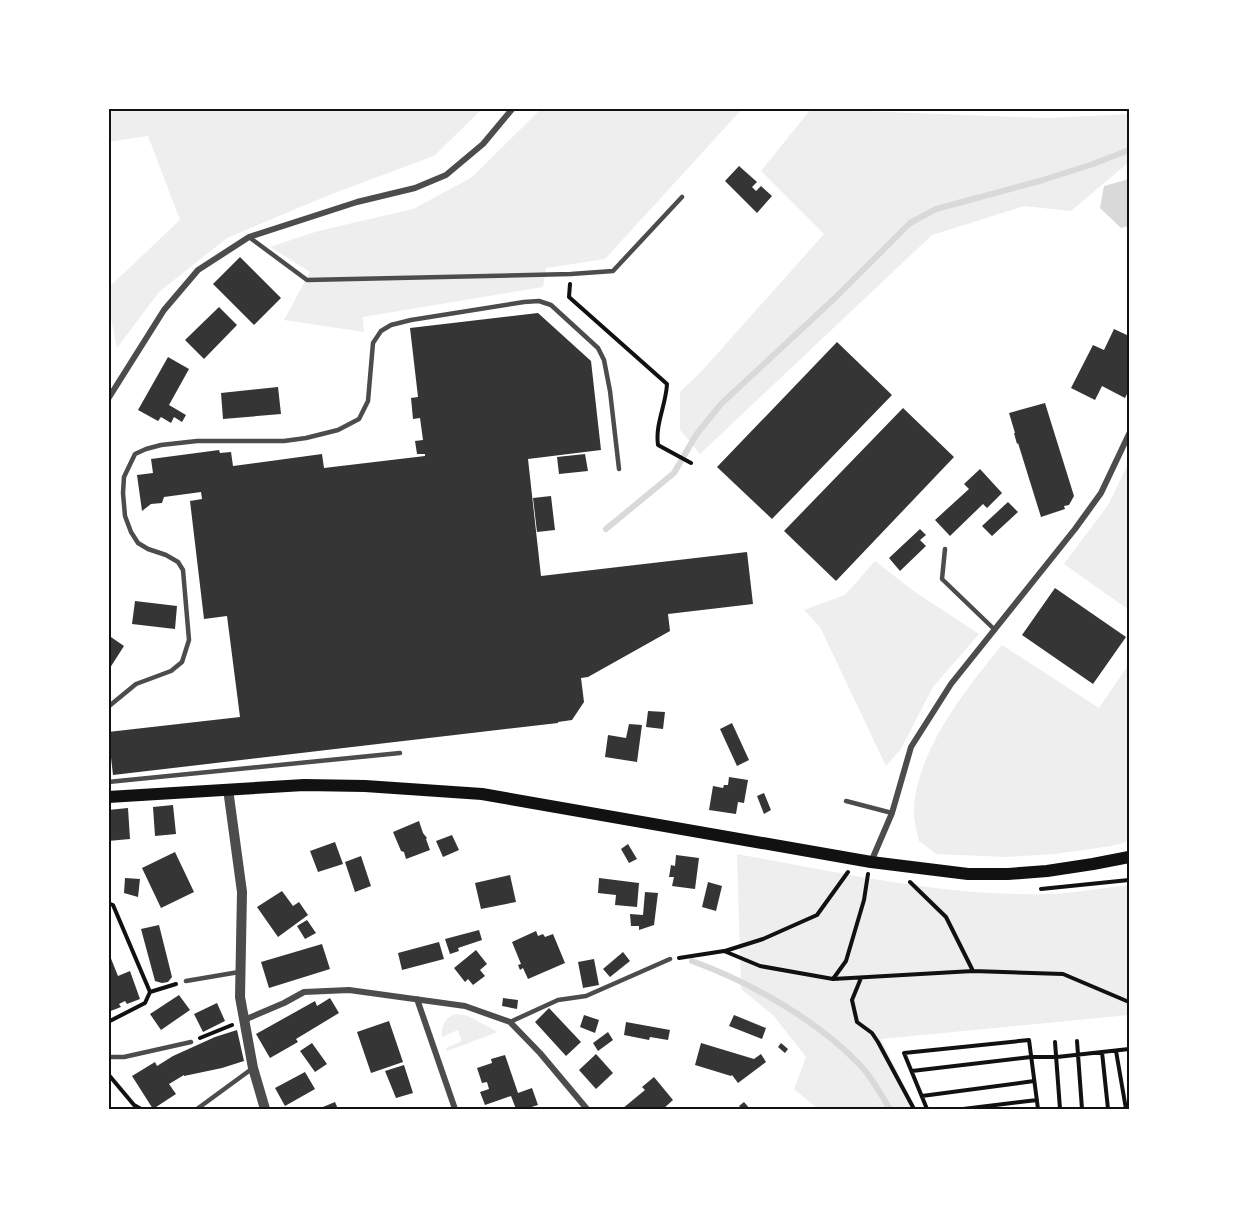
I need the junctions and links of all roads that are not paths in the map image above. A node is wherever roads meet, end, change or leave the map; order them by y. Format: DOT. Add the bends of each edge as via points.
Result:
graph roads {
  1 [pos="513,108"];
  2 [pos="682,197"];
  3 [pos="249,237"];
  4 [pos="108,399"];
  5 [pos="1129,434"];
  6 [pos="619,469"];
  7 [pos="945,549"];
  8 [pos="995,630"];
  9 [pos="108,707"];
  10 [pos="400,753"];
  11 [pos="108,782"];
  12 [pos="228,789"];
  13 [pos="108,797"];
  14 [pos="846,801"];
  15 [pos="892,813"];
  16 [pos="1129,857"];
  17 [pos="872,862"];
  18 [pos="670,959"];
  19 [pos="240,972"];
  20 [pos="186,981"];
  21 [pos="417,999"];
  22 [pos="244,1020"];
  23 [pos="510,1022"];
  24 [pos="191,1042"];
  25 [pos="108,1057"];
  26 [pos="253,1068"];
  27 [pos="197,1109"];
  28 [pos="265,1109"];
  29 [pos="455,1109"];
  30 [pos="586,1109"];
  1 -- 3 [label="street" via="483,144 446,175 415,188"];
  2 -- 3 [label="lane" via="613,271 306,280"];
  3 -- 4 [label="street" via="198,270 164,310"];
  5 -- 8 [label="street" via="1101,493"];
  6 -- 9 [label="lane" via="604,360 597,348 551,305 524,302 391,325 381,331 374,343 368,401 359,419 352,423 306,438 197,441 161,445 135,454 124,477 125,516 138,543 178,562 183,570 189,640 182,662 171,671 136,684"];
  7 -- 8 [label="lane" via="942,579"];
  8 -- 15 [label="street" via="951,684 911,747"];
  10 -- 11 [label="lane"];
  12 -- 13 [label="main road"];
  12 -- 17 [label="main road" via="355,785 482,794"];
  12 -- 19 [label="street" via="242,892"];
  14 -- 15 [label="lane"];
  15 -- 17 [label="street"];
  16 -- 17 [label="main road" via="1008,874 968,874"];
  18 -- 23 [label="lane" via="586,996 558,1000"];
  19 -- 20 [label="lane"];
  19 -- 22 [label="street"];
  21 -- 22 [label="street" via="349,990 304,992"];
  21 -- 23 [label="street" via="465,1006"];
  21 -- 29 [label="street"];
  22 -- 26 [label="street"];
  23 -- 30 [label="street"];
  24 -- 25 [label="lane"];
  26 -- 27 [label="lane"];
  26 -- 28 [label="street"];
}
